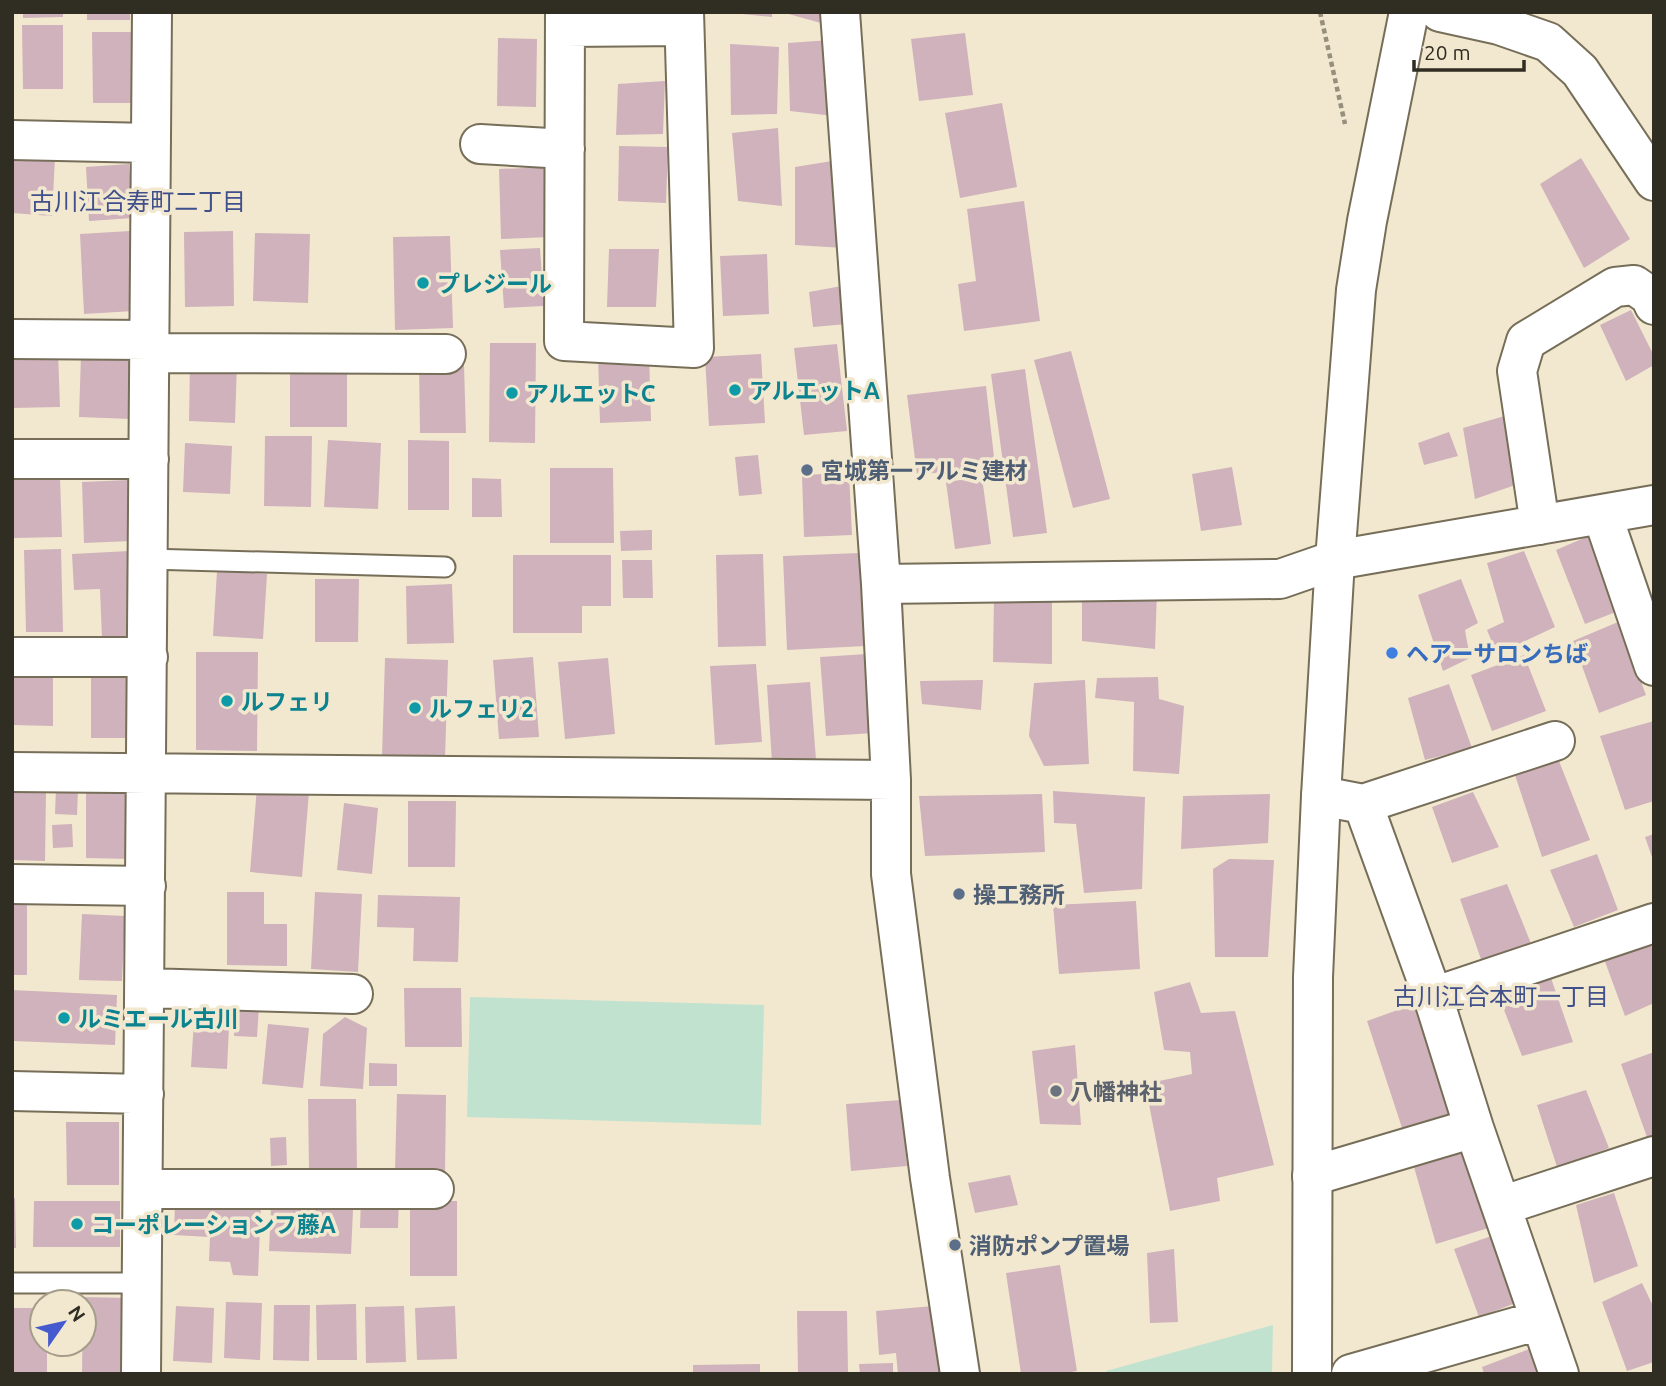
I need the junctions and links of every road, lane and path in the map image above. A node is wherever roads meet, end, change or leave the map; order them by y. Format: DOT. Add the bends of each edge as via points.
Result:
graph roads {
  1 [pos="152,12"];
  2 [pos="840,12"];
  3 [pos="1320,12"];
  4 [pos="1409,12"];
  5 [pos="1440,12"];
  6 [pos="684,19"];
  7 [pos="565,20"];
  8 [pos="1347,130"];
  9 [pos="12,141"];
  10 [pos="151,143"];
  11 [pos="480,144"];
  12 [pos="565,149"];
  13 [pos="1647,161"];
  14 [pos="1654,305"];
  15 [pos="12,339"];
  16 [pos="149,346"];
  17 [pos="446,354"];
  18 [pos="12,459"];
  19 [pos="149,459"];
  20 [pos="1654,505"];
  21 [pos="1602,514"];
  22 [pos="1540,525"];
  23 [pos="148,559"];
  24 [pos="1335,560"];
  25 [pos="445,567"];
  26 [pos="881,584"];
  27 [pos="12,657"];
  28 [pos="148,657"];
  29 [pos="1654,666"];
  30 [pos="1555,741"];
  31 [pos="12,772"];
  32 [pos="147,773"];
  33 [pos="891,779"];
  34 [pos="1321,796"];
  35 [pos="1363,804"];
  36 [pos="12,884"];
  37 [pos="146,886"];
  38 [pos="1654,923"];
  39 [pos="145,988"];
  40 [pos="353,994"];
  41 [pos="1433,997"];
  42 [pos="12,1091"];
  43 [pos="144,1094"];
  44 [pos="1474,1128"];
  45 [pos="1654,1156"];
  46 [pos="1312,1177"];
  47 [pos="143,1189"];
  48 [pos="434,1189"];
  49 [pos="1501,1206"];
  50 [pos="12,1283"];
  51 [pos="142,1283"];
  52 [pos="1540,1320"];
  53 [pos="141,1374"];
  54 [pos="960,1374"];
  55 [pos="1312,1374"];
  56 [pos="1351,1374"];
  57 [pos="1559,1374"];
  1 -- 10 [label="street"];
  2 -- 26 [label="street"];
  3 -- 8 [label="path"];
  4 -- 24 [label="street" via="1356,290"];
  5 -- 13 [label="street" via="1548,42 1580,71"];
  6 -- 7 [label="street"];
  6 -- 12 [label="street" via="694,348 564,341"];
  7 -- 12 [label="street"];
  9 -- 10 [label="street"];
  10 -- 16 [label="street"];
  11 -- 12 [label="street"];
  14 -- 22 [label="street" via="1650,296 1634,285 1615,287 1526,341 1517,371"];
  15 -- 16 [label="street"];
  16 -- 17 [label="street"];
  16 -- 19 [label="street"];
  18 -- 19 [label="street"];
  19 -- 23 [label="street"];
  20 -- 21 [label="street"];
  21 -- 22 [label="street"];
  21 -- 29 [label="street"];
  22 -- 24 [label="street"];
  23 -- 25 [label="lane"];
  23 -- 28 [label="street"];
  24 -- 26 [label="street" via="1280,579"];
  24 -- 34 [label="street"];
  26 -- 33 [label="street"];
  27 -- 28 [label="street"];
  28 -- 32 [label="street"];
  30 -- 35 [label="street"];
  31 -- 32 [label="street"];
  32 -- 33 [label="street"];
  32 -- 37 [label="street"];
  33 -- 54 [label="street" via="891,874"];
  34 -- 35 [label="street"];
  34 -- 46 [label="street" via="1313,976"];
  35 -- 41 [label="street"];
  36 -- 37 [label="street"];
  37 -- 39 [label="street"];
  38 -- 41 [label="street"];
  39 -- 40 [label="street"];
  39 -- 43 [label="street"];
  41 -- 44 [label="street"];
  42 -- 43 [label="street"];
  43 -- 47 [label="street"];
  44 -- 46 [label="street"];
  44 -- 49 [label="street"];
  45 -- 49 [label="street"];
  46 -- 55 [label="street"];
  47 -- 48 [label="street"];
  47 -- 51 [label="street"];
  49 -- 52 [label="street"];
  50 -- 51 [label="lane"];
  51 -- 53 [label="street"];
  52 -- 56 [label="street"];
  52 -- 57 [label="street"];
}
